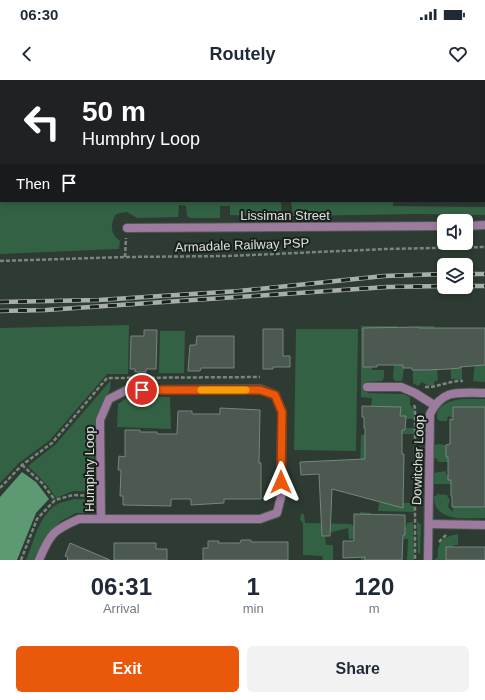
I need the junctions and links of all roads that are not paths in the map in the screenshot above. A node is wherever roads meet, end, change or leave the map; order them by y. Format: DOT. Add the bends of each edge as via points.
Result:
graph roads {
  1 [pos="485,225"];
  2 [pos="437,226"];
  3 [pos="473,226"];
  4 [pos="127,228"];
  5 [pos="367,387"];
  6 [pos="485,393"];
  7 [pos="434,405"];
  8 [pos="101,519"];
  9 [pos="429,524"];
  10 [pos="485,525"];
  11 [pos="39,560"];
  12 [pos="428,560"];
  1 -- 3 [label="street"];
  2 -- 4 [label="street, Lissiman Street"];
  5 -- 7 [label="street" via="401,387"];
  6 -- 7 [label="street, Dowitcher Loop" via="452,393 442,397"];
  7 -- 9 [label="street, Dowitcher Loop" via="429,425"];
  8 -- 8 [label="street, Humphry Loop" via="260,519 277,513 281,497 282,412 275,395 260,390 127,390 108,399 100,420"];
  8 -- 11 [label="street" via="79,519 60,527 47,540"];
  9 -- 10 [label="street, Dowitcher Loop"];
  9 -- 12 [label="street, Dowitcher Loop"];
}
